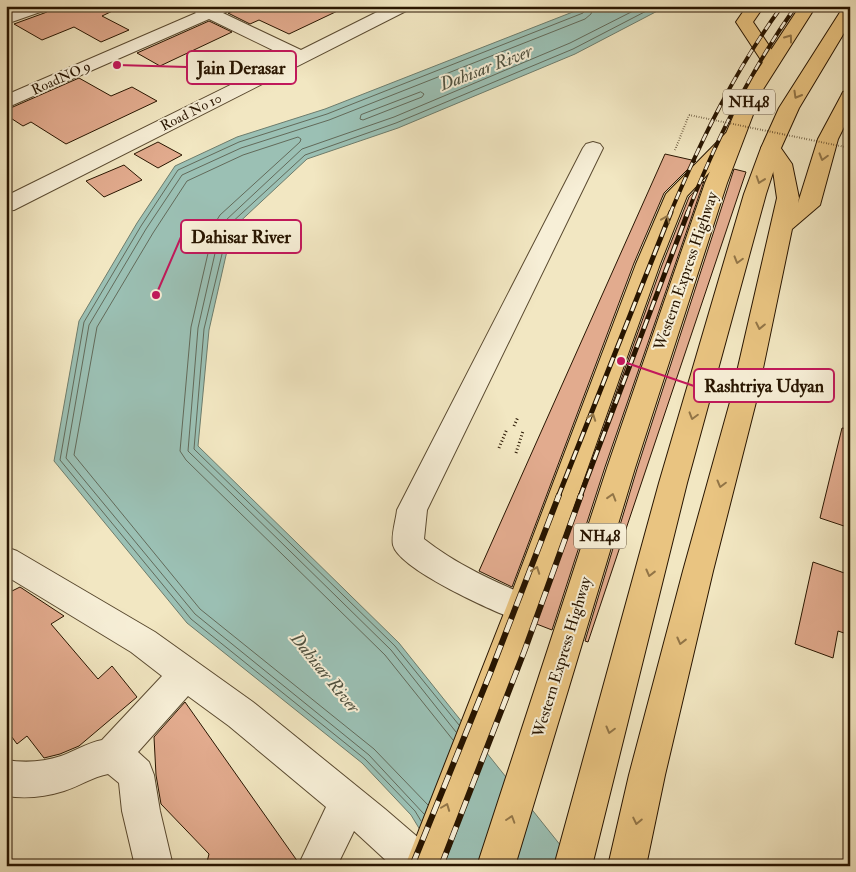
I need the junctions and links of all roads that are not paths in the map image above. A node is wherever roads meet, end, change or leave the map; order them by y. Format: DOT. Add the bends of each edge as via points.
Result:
graph roads {
  1 [pos="40,6"];
  2 [pos="402,6"];
  3 [pos="756,6"];
  4 [pos="808,6"];
  5 [pos="210,8"];
  6 [pos="850,9"];
  7 [pos="6,20"];
  8 [pos="302,57"];
  9 [pos="771,62"];
  10 [pos="850,96"];
  11 [pos="6,102"];
  12 [pos="733,137"];
  13 [pos="593,148"];
  14 [pos="771,148"];
  15 [pos="10,199"];
  16 [pos="781,227"];
  17 [pos="6,560"];
  18 [pos="517,620"];
  19 [pos="186,674"];
  20 [pos="111,756"];
  21 [pos="6,778"];
  22 [pos="348,802"];
  23 [pos="424,861"];
  24 [pos="154,866"];
  25 [pos="317,866"];
  26 [pos="496,866"];
  27 [pos="573,866"];
  28 [pos="627,866"];
  1 -- 7 [label="street"];
  2 -- 8 [label="street, Road No 10"];
  3 -- 9 [label="main road" via="744,22"];
  9 -- 4 [label="main road, Western Express Highway / NH48, one-way"];
  5 -- 8 [label="street"];
  5 -- 11 [label="street, RoadNO 9"];
  6 -- 14 [label="main road, NH48, one-way" via="789,108"];
  8 -- 15 [label="street, Road No 10"];
  9 -- 12 [label="main road, Western Express Highway / NH48" via="753,91"];
  10 -- 16 [label="main road, one-way" via="828,139 808,205"];
  18 -- 12 [label="main road, one-way" via="648,264 677,194"];
  26 -- 12 [label="main road, Western Express Highway / NH48, one-way" via="621,468"];
  13 -- 18 [label="street" via="412,510 408,544 430,563 466,583"];
  14 -- 16 [label="main road" via="782,164 788,198"];
  14 -- 27 [label="main road, NH48, one-way" via="673,483"];
  16 -- 28 [label="main road, one-way" via="743,402 698,570"];
  17 -- 19 [label="street" via="143,642"];
  23 -- 18 [label="main road, one-way"];
  19 -- 20 [label="street"];
  19 -- 22 [label="street" via="241,714"];
  20 -- 21 [label="street" via="93,759 64,773 25,781"];
  20 -- 24 [label="street" via="136,775"];
  22 -- 23 [label="street"];
  22 -- 25 [label="street"];
}
